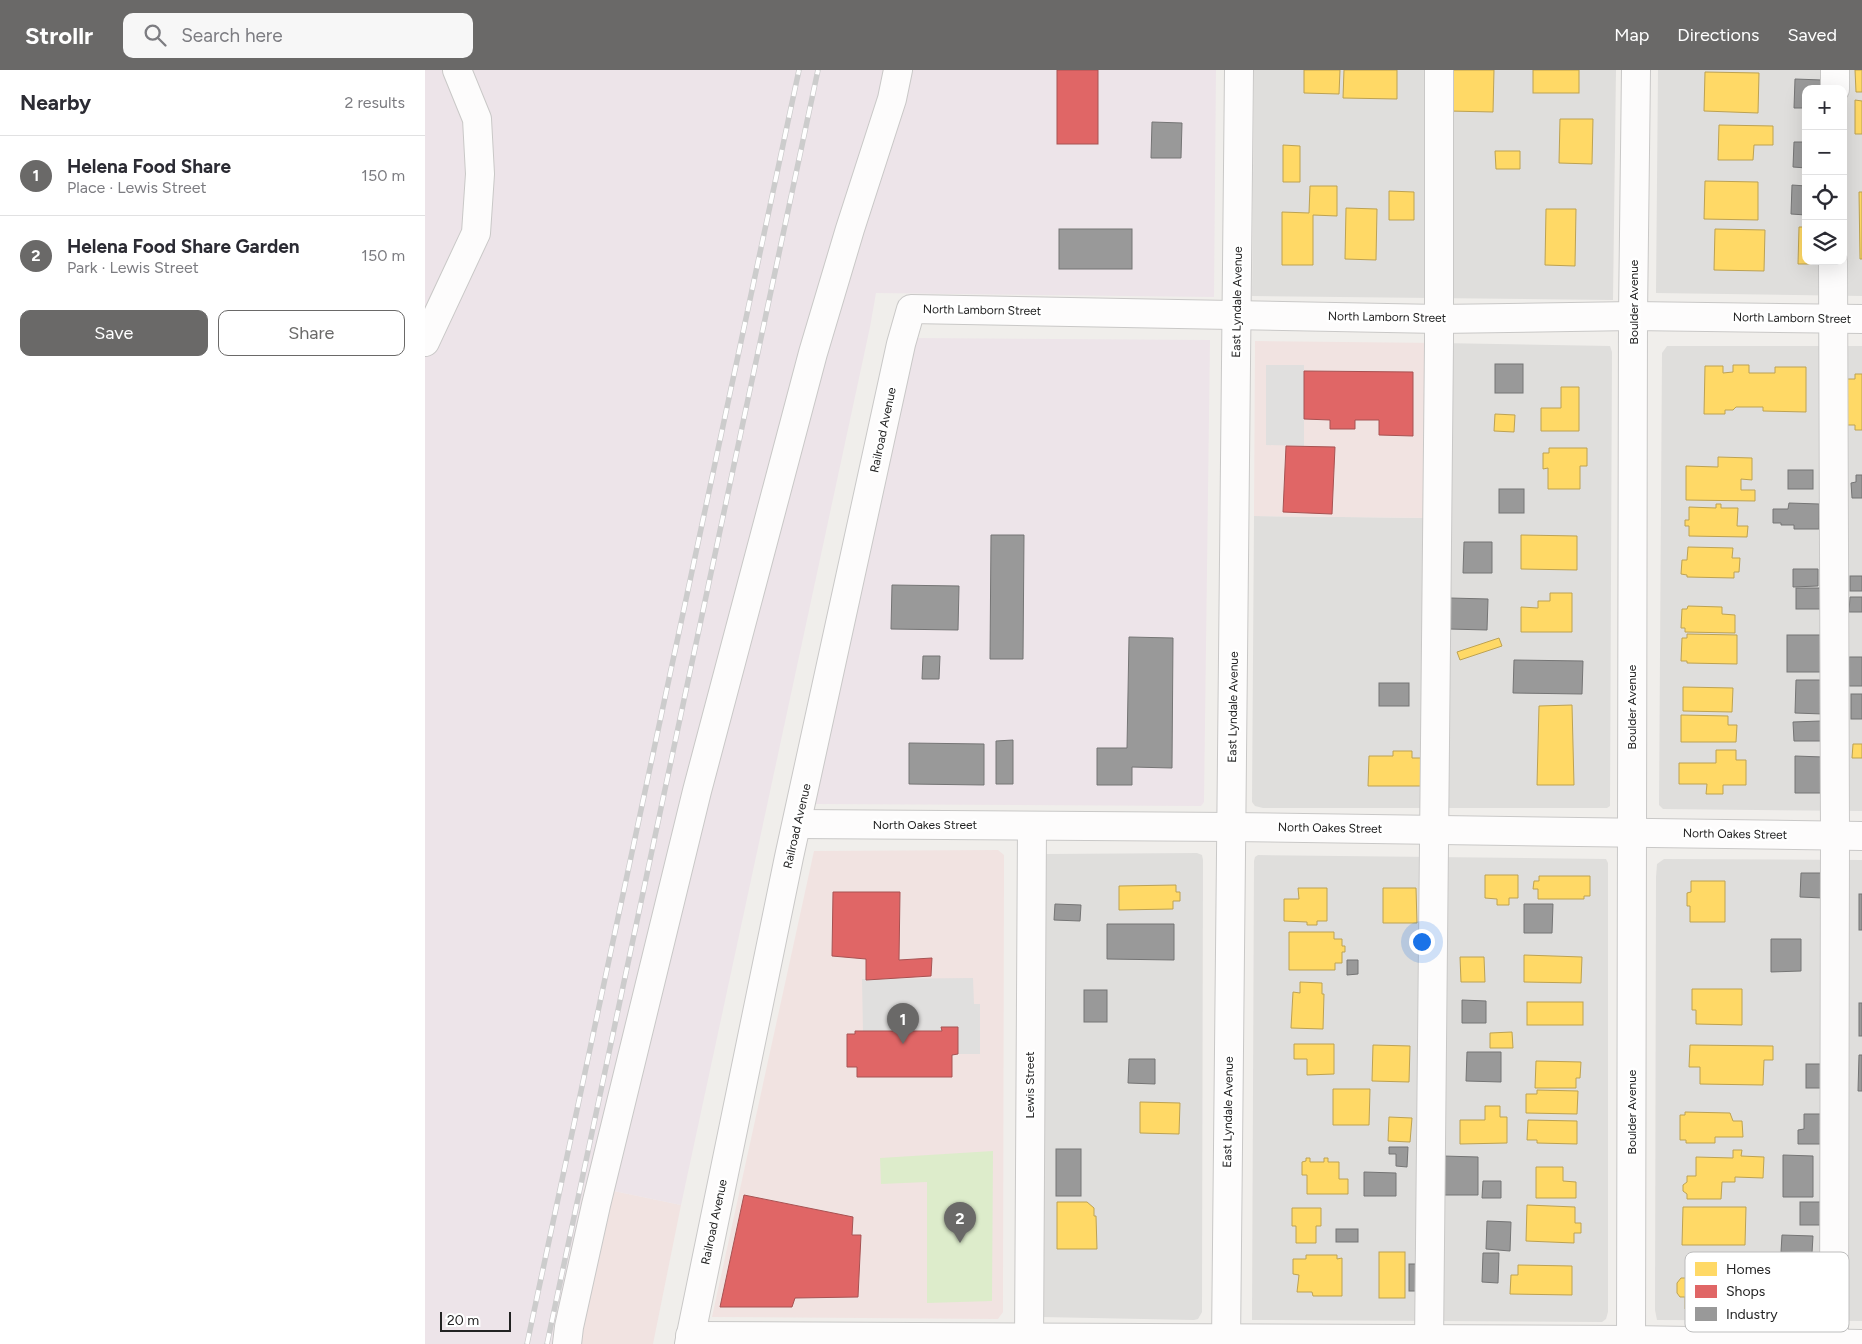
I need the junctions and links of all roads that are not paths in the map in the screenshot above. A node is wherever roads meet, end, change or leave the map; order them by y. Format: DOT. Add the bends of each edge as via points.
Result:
graph roads {
  1 [pos="457,70"];
  2 [pos="897,70"];
  3 [pos="1239,70"];
  4 [pos="1439,70"];
  5 [pos="1636,70"];
  6 [pos="1835,70"];
  7 [pos="1835,85"];
  8 [pos="1833,265"];
  9 [pos="911,309"];
  10 [pos="1237,314"];
  11 [pos="1633,316"];
  12 [pos="1439,319"];
  13 [pos="1833,319"];
  14 [pos="1862,319"];
  15 [pos="425,342"];
  16 [pos="798,824"];
  17 [pos="1032,826"];
  18 [pos="1231,827"];
  19 [pos="1435,830"];
  20 [pos="1632,833"];
  21 [pos="1835,836"];
  22 [pos="1862,836"];
  23 [pos="1834,1252"];
  24 [pos="689,1340"];
  25 [pos="833,1341"];
  26 [pos="1029,1341"];
  27 [pos="1226,1342"];
  28 [pos="1429,1342"];
  29 [pos="1631,1342"];
  30 [pos="567,1344"];
  31 [pos="1834,1344"];
  32 [pos="1862,1344"];
  1 -- 15 [label="street" via="477,119 480,174 476,233"];
  2 -- 30 [label="street" via="892,99 813,352 697,791"];
  3 -- 10 [label="street, East Lyndale Avenue"];
  4 -- 12 [label="street"];
  5 -- 11 [label="street, Boulder Avenue"];
  6 -- 7 [label="street"];
  8 -- 13 [label="street"];
  9 -- 10 [label="street, North Lamborn Street"];
  9 -- 16 [label="street, Railroad Avenue"];
  10 -- 12 [label="street, North Lamborn Street"];
  10 -- 18 [label="street, East Lyndale Avenue"];
  11 -- 12 [label="street, North Lamborn Street"];
  11 -- 13 [label="street, North Lamborn Street"];
  11 -- 20 [label="street, Boulder Avenue"];
  12 -- 19 [label="street"];
  13 -- 14 [label="street, North Lamborn Street"];
  13 -- 21 [label="street"];
  16 -- 17 [label="street, North Oakes Street"];
  16 -- 24 [label="street, Railroad Avenue"];
  17 -- 18 [label="street, North Oakes Street"];
  17 -- 26 [label="street, Lewis Street"];
  18 -- 19 [label="street, North Oakes Street"];
  18 -- 27 [label="street, East Lyndale Avenue"];
  19 -- 20 [label="street, North Oakes Street"];
  19 -- 28 [label="street"];
  20 -- 21 [label="street, North Oakes Street"];
  20 -- 29 [label="street, Boulder Avenue"];
  21 -- 22 [label="street, North Oakes Street"];
  21 -- 23 [label="street"];
  24 -- 25 [label="street"];
  25 -- 26 [label="street"];
  26 -- 27 [label="street"];
  27 -- 28 [label="street"];
  28 -- 29 [label="street"];
  29 -- 31 [label="street"];
  31 -- 32 [label="street"];
}
